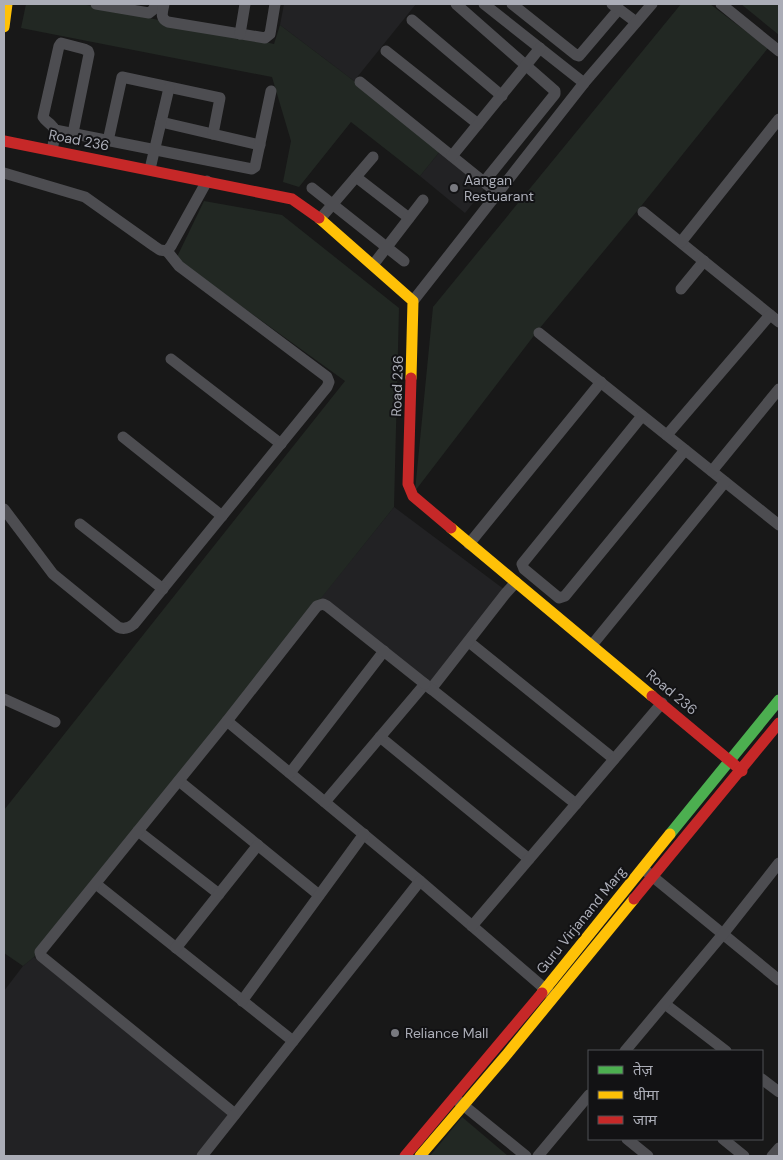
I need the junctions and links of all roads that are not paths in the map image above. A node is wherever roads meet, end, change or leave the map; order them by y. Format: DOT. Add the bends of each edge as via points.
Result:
graph roads {
  1 [pos="7,4"];
  2 [pos="98,4"];
  3 [pos="155,4"];
  4 [pos="164,4"];
  5 [pos="245,4"];
  6 [pos="275,4"];
  7 [pos="456,4"];
  8 [pos="484,4"];
  9 [pos="512,4"];
  10 [pos="652,4"];
  11 [pos="721,4"];
  12 [pos="616,6"];
  13 [pos="412,20"];
  14 [pos="636,22"];
  15 [pos="4,27"];
  16 [pos="240,34"];
  17 [pos="540,48"];
  18 [pos="386,51"];
  19 [pos="779,51"];
  20 [pos="526,65"];
  21 [pos="360,82"];
  22 [pos="584,83"];
  23 [pos="168,88"];
  24 [pos="271,91"];
  25 [pos="502,96"];
  26 [pos="779,120"];
  27 [pos="161,122"];
  28 [pos="478,124"];
  29 [pos="55,130"];
  30 [pos="73,133"];
  31 [pos="213,134"];
  32 [pos="4,141"];
  33 [pos="108,141"];
  34 [pos="260,145"];
  35 [pos="52,150"];
  36 [pos="154,150"];
  37 [pos="452,156"];
  38 [pos="373,157"];
  39 [pos="150,169"];
  40 [pos="4,173"];
  41 [pos="356,177"];
  42 [pos="207,180"];
  43 [pos="484,182"];
  44 [pos="312,188"];
  45 [pos="498,193"];
  46 [pos="423,200"];
  47 [pos="333,205"];
  48 [pos="643,212"];
  49 [pos="409,218"];
  50 [pos="320,219"];
  51 [pos="680,242"];
  52 [pos="387,248"];
  53 [pos="167,251"];
  54 [pos="404,260"];
  55 [pos="704,261"];
  56 [pos="373,265"];
  57 [pos="681,289"];
  58 [pos="413,301"];
  59 [pos="775,319"];
  60 [pos="539,333"];
  61 [pos="171,359"];
  62 [pos="601,382"];
  63 [pos="779,389"];
  64 [pos="642,416"];
  65 [pos="667,435"];
  66 [pos="123,437"];
  67 [pos="281,444"];
  68 [pos="685,450"];
  69 [pos="712,471"];
  70 [pos="725,482"];
  71 [pos="4,510"];
  72 [pos="222,516"];
  73 [pos="80,524"];
  74 [pos="779,525"];
  75 [pos="469,544"];
  76 [pos="516,582"];
  77 [pos="163,589"];
  78 [pos="469,642"];
  79 [pos="592,645"];
  80 [pos="384,651"];
  81 [pos="428,686"];
  82 [pos="4,699"];
  83 [pos="779,700"];
  84 [pos="662,703"];
  85 [pos="227,721"];
  86 [pos="55,722"];
  87 [pos="779,723"];
  88 [pos="380,738"];
  89 [pos="614,759"];
  90 [pos="730,760"];
  91 [pos="742,771"];
  92 [pos="290,773"];
  93 [pos="179,781"];
  94 [pos="325,802"];
  95 [pos="576,804"];
  96 [pos="138,832"];
  97 [pos="364,834"];
  98 [pos="258,846"];
  99 [pos="529,859"];
  100 [pos="779,863"];
  101 [pos="642,869"];
  102 [pos="775,876"];
  103 [pos="652,877"];
  104 [pos="420,880"];
  105 [pos="96,884"];
  106 [pos="219,894"];
  107 [pos="319,895"];
  108 [pos="472,926"];
  109 [pos="723,934"];
  110 [pos="176,948"];
  111 [pos="779,980"];
  112 [pos="545,989"];
  113 [pos="555,998"];
  114 [pos="242,1001"];
  115 [pos="665,1004"];
  116 [pos="293,1041"];
  117 [pos="626,1050"];
  118 [pos="725,1050"];
  119 [pos="763,1080"];
  120 [pos="779,1092"];
  121 [pos="454,1097"];
  122 [pos="587,1101"];
  123 [pos="464,1105"];
  124 [pos="235,1114"];
  125 [pos="628,1140"];
  126 [pos="724,1140"];
  127 [pos="779,1148"];
  128 [pos="202,1156"];
  129 [pos="405,1156"];
  130 [pos="420,1156"];
  131 [pos="526,1156"];
  132 [pos="538,1156"];
  133 [pos="648,1156"];
  134 [pos="744,1156"];
  135 [pos="772,1156"];
  1 -- 15 [label="street"];
  2 -- 3 [label="street" via="149,13"];
  4 -- 16 [label="street" via="162,17 168,22"];
  5 -- 16 [label="street"];
  6 -- 16 [label="street" via="269,37"];
  7 -- 20 [label="street"];
  8 -- 17 [label="street"];
  9 -- 12 [label="street" via="579,56"];
  10 -- 14 [label="street"];
  11 -- 19 [label="street"];
  12 -- 14 [label="street"];
  13 -- 25 [label="street"];
  14 -- 22 [label="street"];
  17 -- 20 [label="street"];
  17 -- 22 [label="street"];
  18 -- 28 [label="street"];
  20 -- 25 [label="street"];
  20 -- 43 [label="street" via="553,88 555,94"];
  21 -- 37 [label="street"];
  22 -- 45 [label="street"];
  23 -- 27 [label="street"];
  23 -- 31 [label="street" via="220,98"];
  23 -- 33 [label="street" via="122,77"];
  24 -- 34 [label="street"];
  25 -- 28 [label="street"];
  26 -- 51 [label="street"];
  27 -- 31 [label="street"];
  27 -- 36 [label="street"];
  28 -- 37 [label="street"];
  29 -- 30 [label="street"];
  29 -- 30 [label="street" via="43,117 59,46 64,44 84,49 89,54"];
  29 -- 35 [label="street"];
  30 -- 33 [label="street"];
  31 -- 34 [label="street"];
  32 -- 35 [label="street, Road 236"];
  33 -- 36 [label="street"];
  34 -- 36 [label="street" via="255,167 249,169"];
  35 -- 39 [label="street, Road 236"];
  36 -- 39 [label="street"];
  37 -- 43 [label="street"];
  38 -- 41 [label="street"];
  39 -- 42 [label="street, Road 236"];
  40 -- 53 [label="street" via="85,197 160,250"];
  41 -- 47 [label="street"];
  41 -- 49 [label="street"];
  42 -- 50 [label="street, Road 236" via="292,198"];
  42 -- 53 [label="street"];
  43 -- 45 [label="street"];
  44 -- 47 [label="street"];
  45 -- 58 [label="street"];
  46 -- 49 [label="street"];
  47 -- 50 [label="street"];
  47 -- 52 [label="street"];
  48 -- 51 [label="street"];
  49 -- 52 [label="street"];
  50 -- 56 [label="street, Road 236"];
  51 -- 55 [label="street"];
  52 -- 54 [label="street"];
  52 -- 56 [label="street"];
  53 -- 67 [label="street" via="174,262 328,380 327,387"];
  55 -- 57 [label="street"];
  55 -- 59 [label="street"];
  56 -- 58 [label="street, Road 236"];
  58 -- 75 [label="street, Road 236" via="409,488 417,500"];
  59 -- 65 [label="street"];
  60 -- 62 [label="street"];
  61 -- 67 [label="street"];
  62 -- 64 [label="street"];
  62 -- 75 [label="street"];
  63 -- 69 [label="street"];
  64 -- 65 [label="street"];
  64 -- 68 [label="street" via="522,564 559,598 565,596"];
  65 -- 68 [label="street"];
  66 -- 72 [label="street"];
  67 -- 72 [label="street"];
  68 -- 69 [label="street"];
  69 -- 70 [label="street"];
  70 -- 74 [label="street"];
  70 -- 79 [label="street"];
  71 -- 77 [label="street" via="61,582 121,628 134,624"];
  72 -- 77 [label="street"];
  73 -- 77 [label="street"];
  75 -- 76 [label="street, Road 236"];
  76 -- 78 [label="street"];
  76 -- 79 [label="street, Road 236"];
  78 -- 81 [label="street"];
  78 -- 89 [label="street"];
  79 -- 84 [label="street, Road 236"];
  80 -- 81 [label="street"];
  80 -- 85 [label="street" via="327,606 320,604"];
  80 -- 92 [label="street"];
  81 -- 88 [label="street"];
  81 -- 95 [label="street"];
  82 -- 86 [label="street"];
  83 -- 90 [label="street, Guru Virjanand Marg"];
  84 -- 89 [label="street"];
  84 -- 90 [label="street, Road 236"];
  85 -- 92 [label="street"];
  85 -- 93 [label="street"];
  87 -- 91 [label="street, Guru Virjanand Marg"];
  88 -- 94 [label="street"];
  88 -- 99 [label="street"];
  89 -- 95 [label="street"];
  90 -- 91 [label="street, Road 236"];
  90 -- 101 [label="street, Guru Virjanand Marg"];
  91 -- 103 [label="street, Guru Virjanand Marg"];
  92 -- 94 [label="street"];
  93 -- 96 [label="street"];
  93 -- 98 [label="street"];
  94 -- 97 [label="street"];
  95 -- 99 [label="street"];
  96 -- 105 [label="street"];
  96 -- 106 [label="street"];
  97 -- 104 [label="street"];
  97 -- 107 [label="street"];
  98 -- 106 [label="street"];
  98 -- 107 [label="street"];
  99 -- 108 [label="street"];
  100 -- 102 [label="street"];
  101 -- 103 [label="street"];
  101 -- 112 [label="street, Guru Virjanand Marg"];
  102 -- 109 [label="street"];
  103 -- 109 [label="street"];
  103 -- 113 [label="street, Guru Virjanand Marg"];
  104 -- 108 [label="street"];
  104 -- 116 [label="street"];
  105 -- 110 [label="street"];
  105 -- 124 [label="street" via="40,954"];
  106 -- 110 [label="street"];
  107 -- 114 [label="street"];
  108 -- 112 [label="street"];
  109 -- 111 [label="street"];
  109 -- 115 [label="street"];
  110 -- 114 [label="street"];
  112 -- 113 [label="street"];
  112 -- 121 [label="street, Guru Virjanand Marg"];
  113 -- 123 [label="street, Guru Virjanand Marg"];
  114 -- 116 [label="street"];
  115 -- 117 [label="street"];
  115 -- 118 [label="street"];
  116 -- 124 [label="street"];
  119 -- 120 [label="street"];
  121 -- 123 [label="street"];
  121 -- 129 [label="street, Guru Virjanand Marg"];
  122 -- 132 [label="street"];
  123 -- 130 [label="street, Guru Virjanand Marg"];
  123 -- 131 [label="street"];
  124 -- 128 [label="street"];
  125 -- 133 [label="street"];
  126 -- 134 [label="street"];
  127 -- 135 [label="street"];
}
